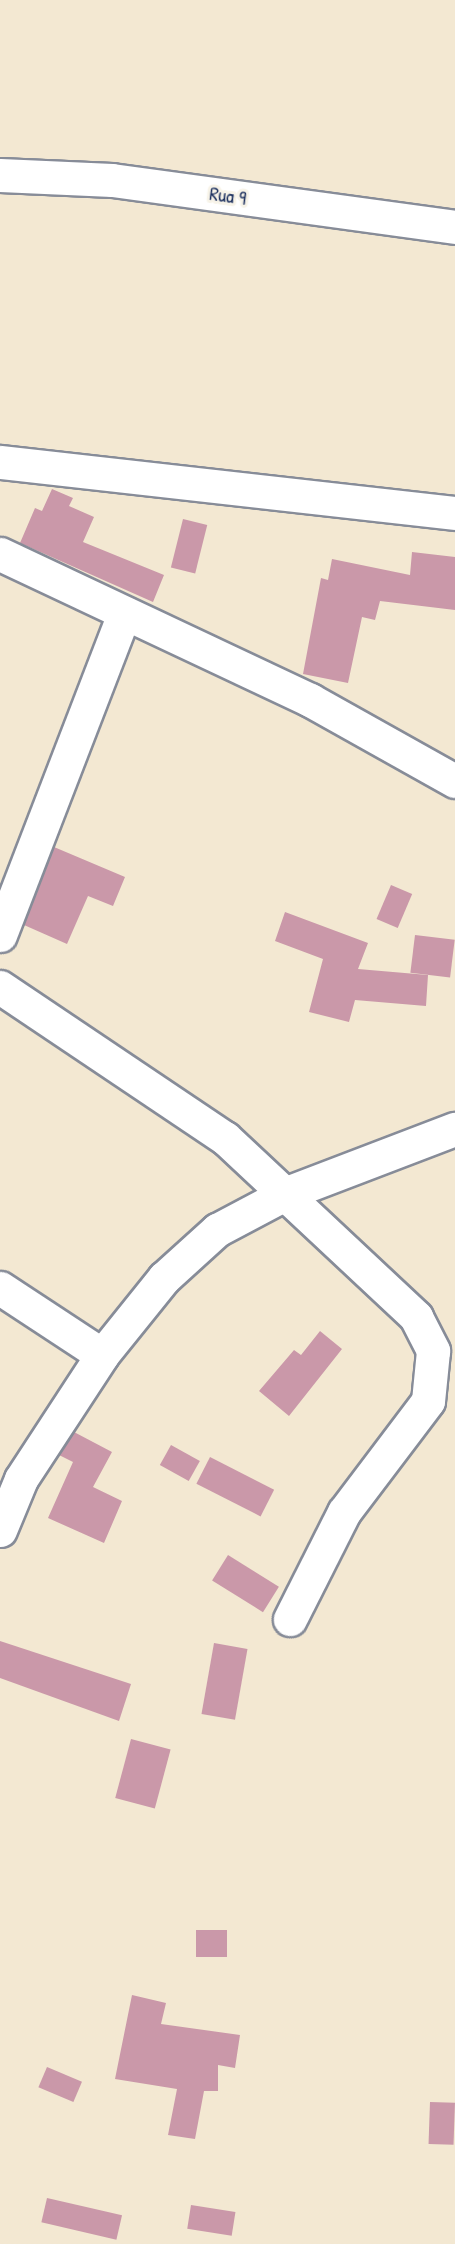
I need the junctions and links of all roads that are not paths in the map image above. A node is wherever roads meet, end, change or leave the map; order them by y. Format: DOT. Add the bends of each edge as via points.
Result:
graph roads {
  1 [pos="0,175"];
  2 [pos="455,226"];
  3 [pos="0,462"];
  4 [pos="455,513"];
  5 [pos="0,554"];
  6 [pos="124,614"];
  7 [pos="455,781"];
  8 [pos="0,936"];
  9 [pos="0,987"];
  10 [pos="455,1129"];
  11 [pos="287,1193"];
  12 [pos="0,1288"];
  13 [pos="102,1355"];
  14 [pos="10,1479"];
  15 [pos="0,1530"];
  16 [pos="290,1619"];
  1 -- 2 [label="street, Rua 9" via="112,180"];
  3 -- 4 [label="street"];
  5 -- 6 [label="street"];
  6 -- 7 [label="street" via="310,699"];
  6 -- 8 [label="street"];
  9 -- 11 [label="street" via="225,1138"];
  10 -- 11 [label="street"];
  11 -- 13 [label="street" via="217,1230 164,1278"];
  11 -- 16 [label="street" via="416,1317 433,1351 434,1372 428,1401 344,1512"];
  12 -- 13 [label="street"];
  13 -- 14 [label="street"];
  14 -- 15 [label="street"];
}
